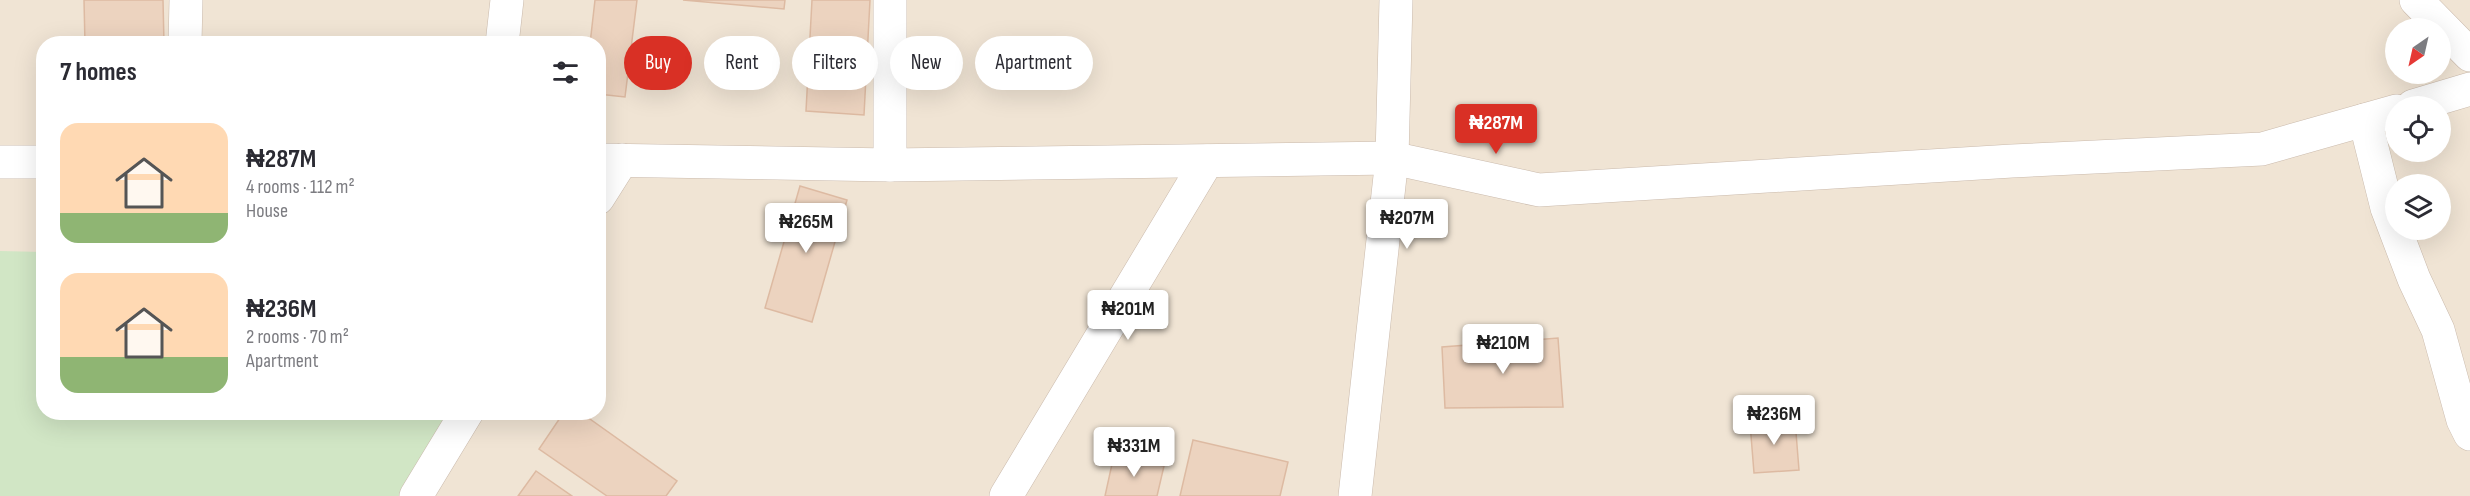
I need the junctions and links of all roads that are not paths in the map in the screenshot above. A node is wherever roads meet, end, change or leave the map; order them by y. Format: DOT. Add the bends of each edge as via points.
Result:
graph roads {
  1 [pos="186,0"];
  2 [pos="507,0"];
  3 [pos="890,0"];
  4 [pos="1396,0"];
  5 [pos="2416,0"];
  6 [pos="185,36"];
  7 [pos="503,36"];
  8 [pos="2470,55"];
  9 [pos="2470,90"];
  10 [pos="2449,96"];
  11 [pos="2385,114"];
  12 [pos="2365,120"];
  13 [pos="1392,158"];
  14 [pos="610,160"];
  15 [pos="1207,161"];
  16 [pos="0,162"];
  17 [pos="36,162"];
  18 [pos="890,165"];
  19 [pos="462,420"];
  20 [pos="2470,434"];
  21 [pos="416,496"];
  22 [pos="1006,496"];
  23 [pos="1355,496"];
  1 -- 6 [label="street"];
  2 -- 7 [label="street"];
  3 -- 18 [label="street"];
  4 -- 13 [label="street"];
  5 -- 8 [label="street"];
  9 -- 10 [label="street"];
  11 -- 12 [label="street"];
  12 -- 13 [label="street" via="2262,149 1539,190"];
  12 -- 20 [label="street" via="2387,208 2438,330"];
  13 -- 15 [label="street"];
  13 -- 23 [label="street"];
  14 -- 18 [label="street"];
  15 -- 18 [label="street"];
  15 -- 22 [label="street"];
  16 -- 17 [label="street"];
  19 -- 21 [label="street"];
}
